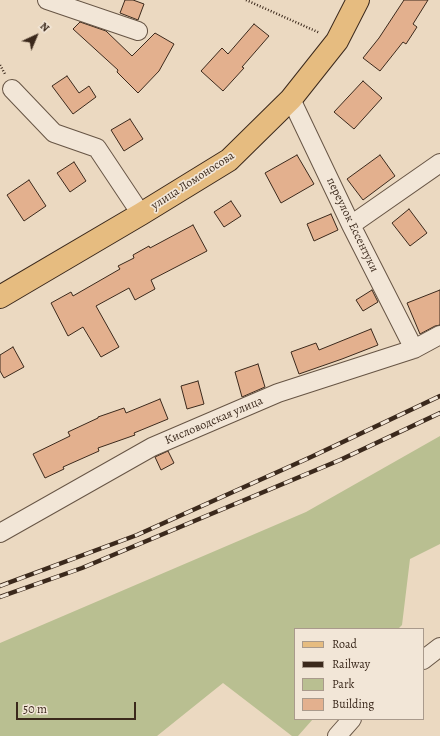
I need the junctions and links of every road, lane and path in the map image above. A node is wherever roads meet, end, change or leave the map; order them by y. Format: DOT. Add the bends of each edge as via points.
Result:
graph roads {
  1 [pos="47,0"];
  2 [pos="246,0"];
  3 [pos="358,0"];
  4 [pos="138,31"];
  5 [pos="337,41"];
  6 [pos="12,89"];
  7 [pos="291,99"];
  8 [pos="440,163"];
  9 [pos="141,214"];
  10 [pos="352,225"];
  11 [pos="0,297"];
  12 [pos="440,335"];
  13 [pos="414,349"];
  14 [pos="0,533"];
  15 [pos="440,647"];
  16 [pos="424,659"];
  17 [pos="351,720"];
  18 [pos="337,736"];
  1 -- 4 [label="street"];
  2 -- 5 [label="path"];
  3 -- 5 [label="main road, улица Ломоносова"];
  5 -- 7 [label="main road, улица Ломоносова"];
  6 -- 9 [label="street" via="54,133 97,148"];
  7 -- 9 [label="main road, улица Ломоносова" via="229,160"];
  7 -- 10 [label="street, переулок Ессентуки"];
  8 -- 10 [label="street"];
  9 -- 11 [label="main road, улица Ломоносова"];
  10 -- 13 [label="street, переулок Ессентуки"];
  12 -- 13 [label="street, Кисловодская улица"];
  13 -- 14 [label="street, Кисловодская улица" via="278,393 152,447"];
  15 -- 16 [label="street"];
  17 -- 18 [label="street"];
}
